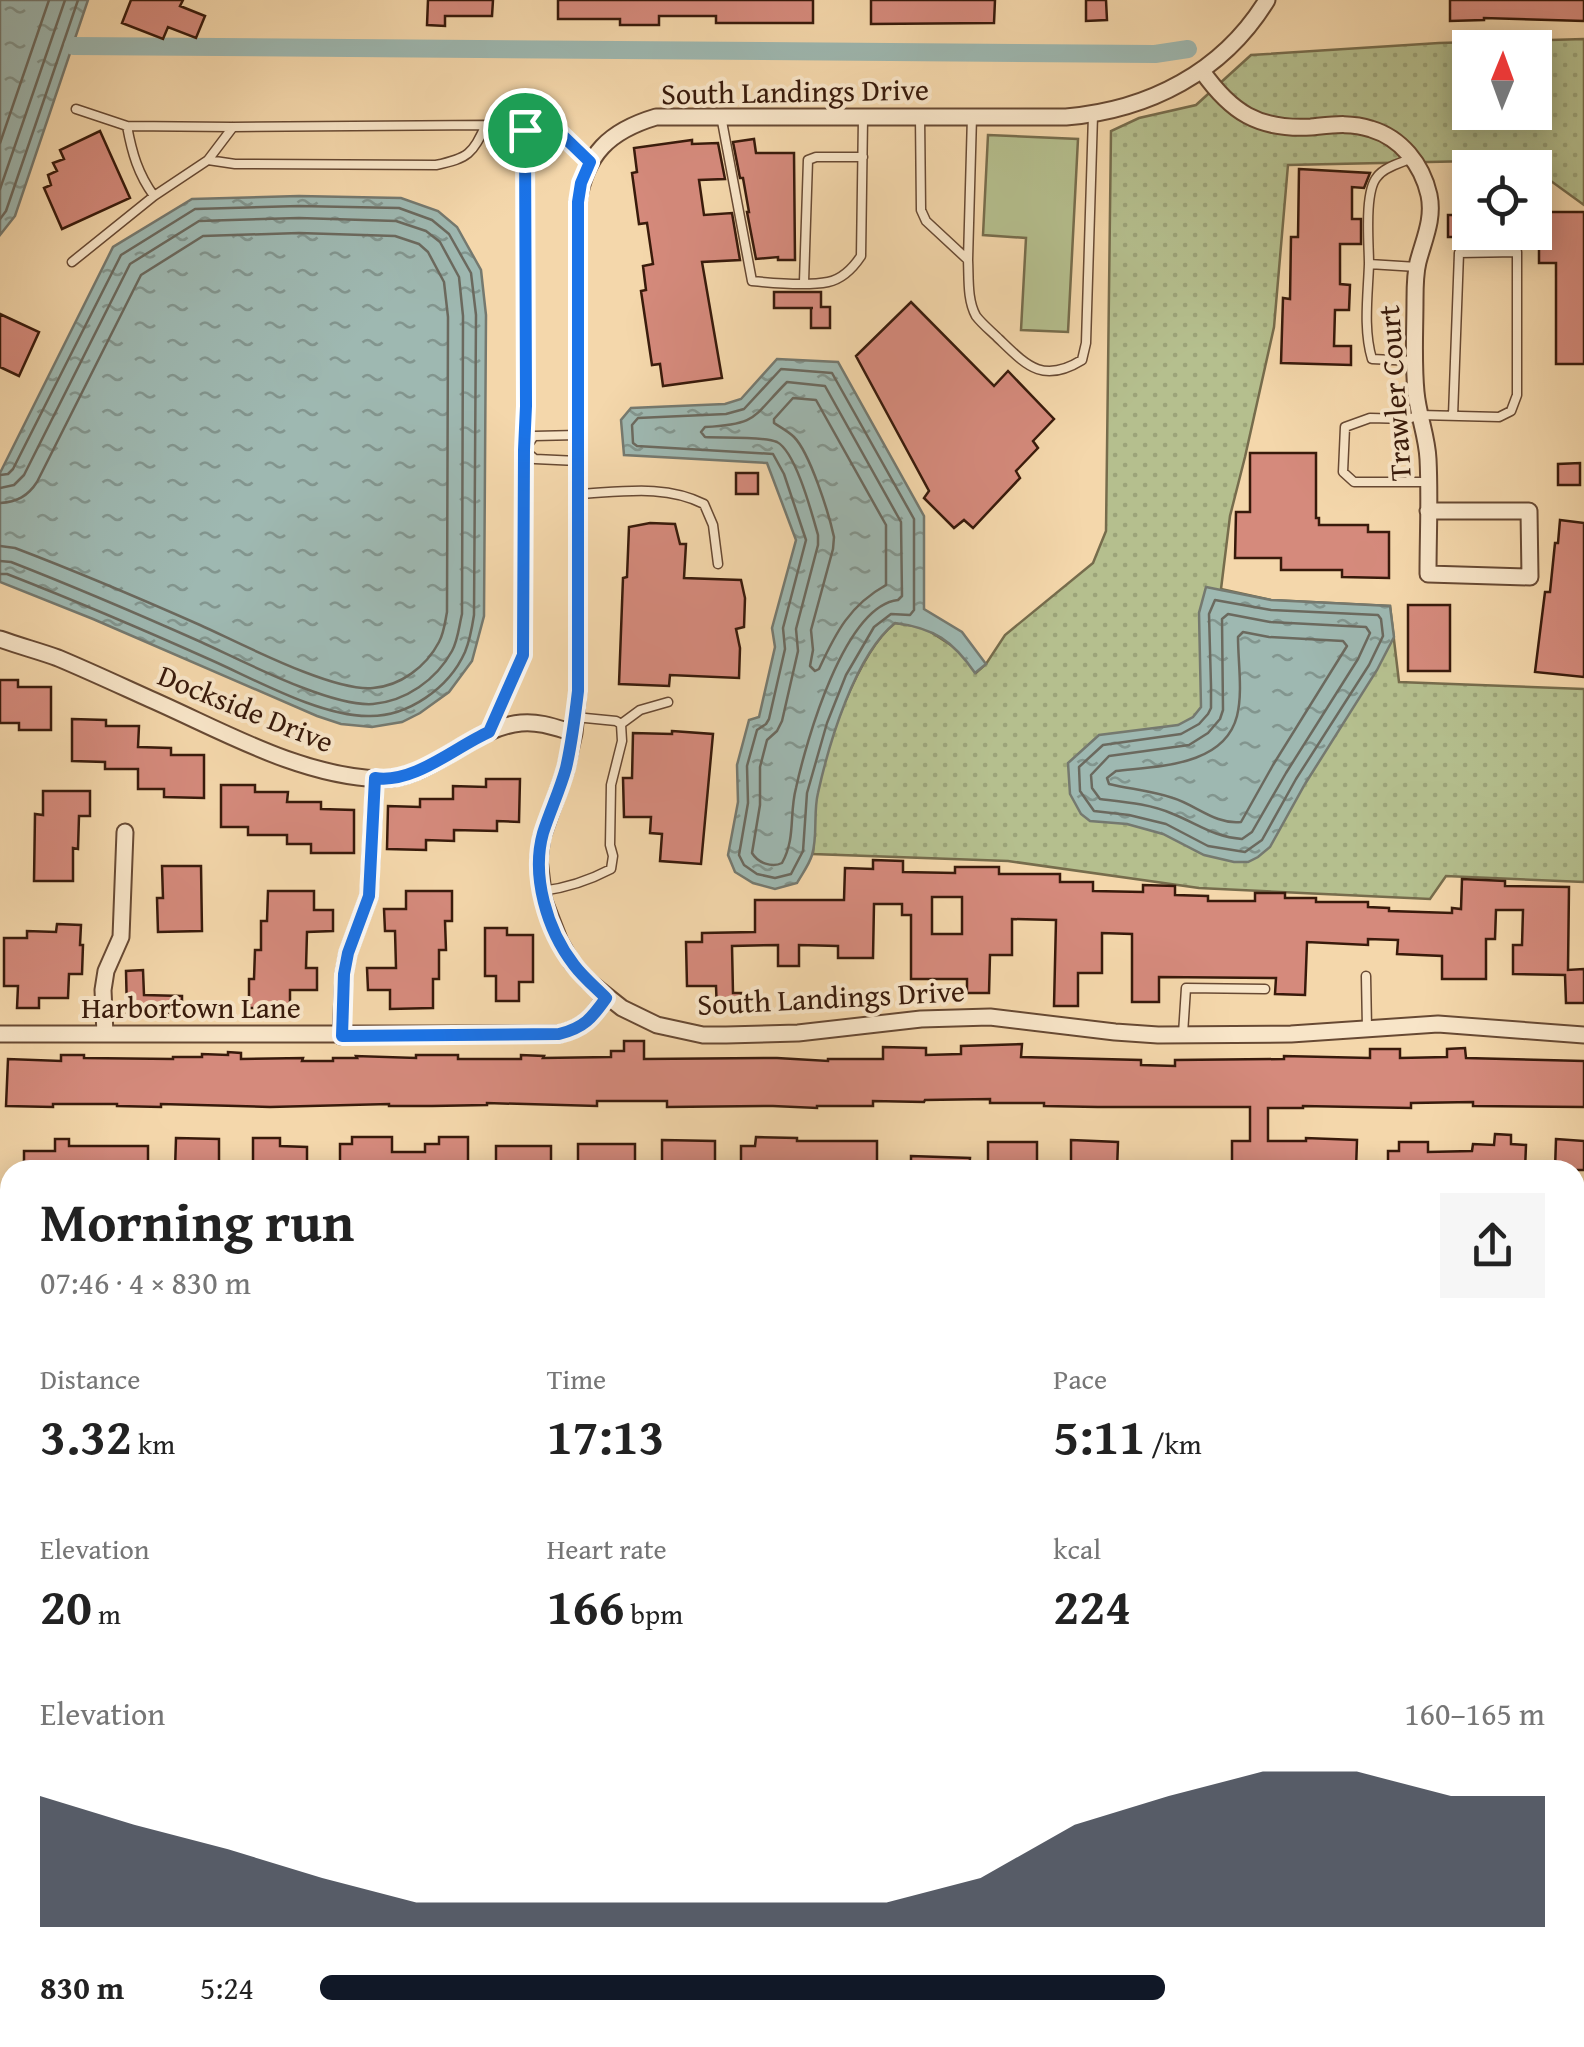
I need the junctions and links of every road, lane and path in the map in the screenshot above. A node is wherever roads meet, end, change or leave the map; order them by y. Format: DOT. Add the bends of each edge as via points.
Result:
graph roads {
  1 [pos="1267,0"];
  2 [pos="1202,71"];
  3 [pos="76,109"];
  4 [pos="1093,114"];
  5 [pos="721,116"];
  6 [pos="863,116"];
  7 [pos="920,116"];
  8 [pos="972,116"];
  9 [pos="486,125"];
  10 [pos="127,126"];
  11 [pos="233,127"];
  12 [pos="525,130"];
  13 [pos="863,157"];
  14 [pos="1412,158"];
  15 [pos="208,160"];
  16 [pos="590,162"];
  17 [pos="154,196"];
  18 [pos="968,260"];
  19 [pos="72,262"];
  20 [pos="1369,264"];
  21 [pos="1417,268"];
  22 [pos="804,282"];
  23 [pos="1415,360"];
  24 [pos="1420,415"];
  25 [pos="1453,416"];
  26 [pos="578,435"];
  27 [pos="524,450"];
  28 [pos="578,460"];
  29 [pos="1428,482"];
  30 [pos="578,494"];
  31 [pos="1428,511"];
  32 [pos="718,564"];
  33 [pos="6,641"];
  34 [pos="668,702"];
  35 [pos="622,724"];
  36 [pos="575,725"];
  37 [pos="489,732"];
  38 [pos="375,778"];
  39 [pos="125,832"];
  40 [pos="542,892"];
  41 [pos="1366,976"];
  42 [pos="1265,989"];
  43 [pos="606,998"];
  44 [pos="1367,1028"];
  45 [pos="0,1034"];
  46 [pos="105,1034"];
  47 [pos="1183,1034"];
  48 [pos="1584,1034"];
  49 [pos="342,1036"];
  1 -- 2 [label="street, South Landings Drive" via="1248,30"];
  2 -- 4 [label="street, South Landings Drive" via="1136,104"];
  2 -- 14 [label="street" via="1219,95 1253,120 1295,128 1356,124 1380,132"];
  3 -- 10 [label="lane"];
  4 -- 8 [label="street, South Landings Drive"];
  4 -- 18 [label="lane" via="1082,360 1066,370 1027,366 977,318"];
  5 -- 6 [label="street, South Landings Drive"];
  5 -- 16 [label="street, South Landings Drive" via="635,124"];
  5 -- 22 [label="lane" via="752,280"];
  6 -- 7 [label="street, South Landings Drive"];
  6 -- 13 [label="lane"];
  7 -- 8 [label="street, South Landings Drive"];
  7 -- 18 [label="lane" via="921,210"];
  8 -- 18 [label="lane"];
  9 -- 11 [label="lane"];
  9 -- 12 [label="lane"];
  9 -- 15 [label="lane" via="474,151 436,164"];
  10 -- 11 [label="lane"];
  10 -- 17 [label="lane" via="132,156"];
  11 -- 15 [label="lane"];
  12 -- 16 [label="lane" via="561,134"];
  12 -- 27 [label="lane"];
  13 -- 22 [label="lane" via="861,256 831,282"];
  13 -- 22 [label="lane" via="808,160"];
  14 -- 20 [label="lane" via="1373,182"];
  14 -- 21 [label="street, Trawler Court" via="1430,198"];
  15 -- 17 [label="lane"];
  16 -- 26 [label="street, South Landings Drive" via="578,202"];
  17 -- 19 [label="lane"];
  20 -- 21 [label="lane"];
  20 -- 23 [label="lane" via="1372,358"];
  21 -- 23 [label="street, Trawler Court"];
  23 -- 24 [label="street, Trawler Court"];
  24 -- 25 [label="lane"];
  24 -- 29 [label="street, Trawler Court"];
  24 -- 29 [label="lane" via="1345,427 1344,472 1354,482"];
  25 -- 25 [label="lane" via="1499,417 1517,395 1517,252 1459,252"];
  26 -- 27 [label="lane" via="534,436"];
  26 -- 28 [label="street, South Landings Drive"];
  27 -- 28 [label="lane" via="534,459"];
  27 -- 37 [label="lane" via="523,655"];
  28 -- 30 [label="street, South Landings Drive"];
  29 -- 31 [label="street, Trawler Court"];
  30 -- 32 [label="lane" via="663,490 688,496 704,504"];
  30 -- 36 [label="street, South Landings Drive"];
  31 -- 31 [label="street, Trawler Court" via="1428,574 1530,576 1529,511"];
  33 -- 38 [label="street, Dockside Drive" via="274,754 332,773"];
  34 -- 35 [label="lane"];
  35 -- 36 [label="lane"];
  35 -- 40 [label="lane" via="611,785 612,869"];
  36 -- 37 [label="street, Dockside Drive" via="523,723"];
  36 -- 40 [label="street, South Landings Drive" via="542,836"];
  37 -- 38 [label="street, Dockside Drive" via="403,775"];
  38 -- 49 [label="street" via="369,896 346,963"];
  39 -- 46 [label="street" via="121,937 106,971"];
  40 -- 43 [label="street, South Landings Drive" via="572,963"];
  41 -- 44 [label="lane"];
  42 -- 47 [label="lane" via="1186,988"];
  43 -- 47 [label="street, South Landings Drive" via="657,1025 703,1034 990,1017"];
  43 -- 49 [label="street, Harbortown Lane" via="578,1030 559,1034"];
  44 -- 47 [label="street, South Landings Drive"];
  44 -- 48 [label="street, South Landings Drive" via="1438,1024"];
  45 -- 46 [label="street, Harbortown Lane"];
  46 -- 49 [label="street, Harbortown Lane"];
}
